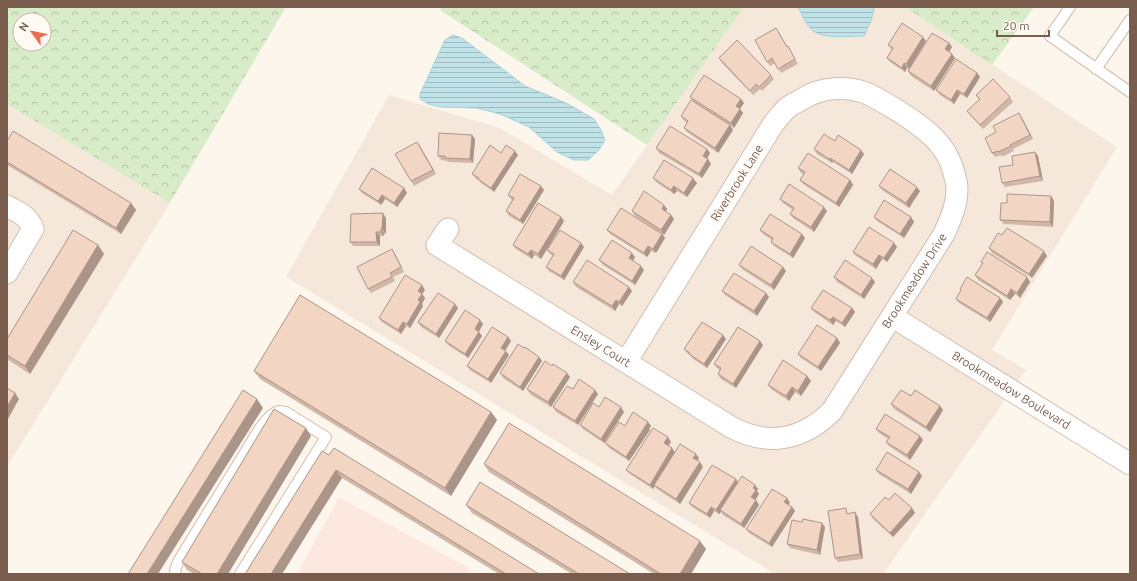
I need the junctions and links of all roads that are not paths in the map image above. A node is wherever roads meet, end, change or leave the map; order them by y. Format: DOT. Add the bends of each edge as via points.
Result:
graph roads {
  1 [pos="1070,7"];
  2 [pos="1130,20"];
  3 [pos="1096,69"];
  4 [pos="1130,92"];
  5 [pos="897,111"];
  6 [pos="7,206"];
  7 [pos="448,229"];
  8 [pos="7,273"];
  9 [pos="893,317"];
  10 [pos="626,362"];
  11 [pos="789,437"];
  12 [pos="1130,464"];
  13 [pos="176,574"];
  14 [pos="240,574"];
  1 -- 3 [label="lane" via="1050,36"];
  2 -- 3 [label="lane"];
  3 -- 4 [label="lane"];
  5 -- 9 [label="street, Brookmeadow Drive" via="925,129 938,141 953,168 957,188 956,203 949,225"];
  5 -- 10 [label="street, Riverbrook Lane" via="867,94 839,89 824,90 806,96 785,110 772,126"];
  6 -- 8 [label="street" via="26,217 33,228"];
  7 -- 10 [label="street, Ensley Court" via="437,245"];
  9 -- 11 [label="street, Brookmeadow Drive" via="832,411 807,431"];
  9 -- 12 [label="street, Brookmeadow Boulevard"];
  10 -- 11 [label="street, Ensley Court" via="739,431 763,438"];
  13 -- 14 [label="lane" via="178,560 260,428 272,415 280,411 286,412 326,437"];
}
